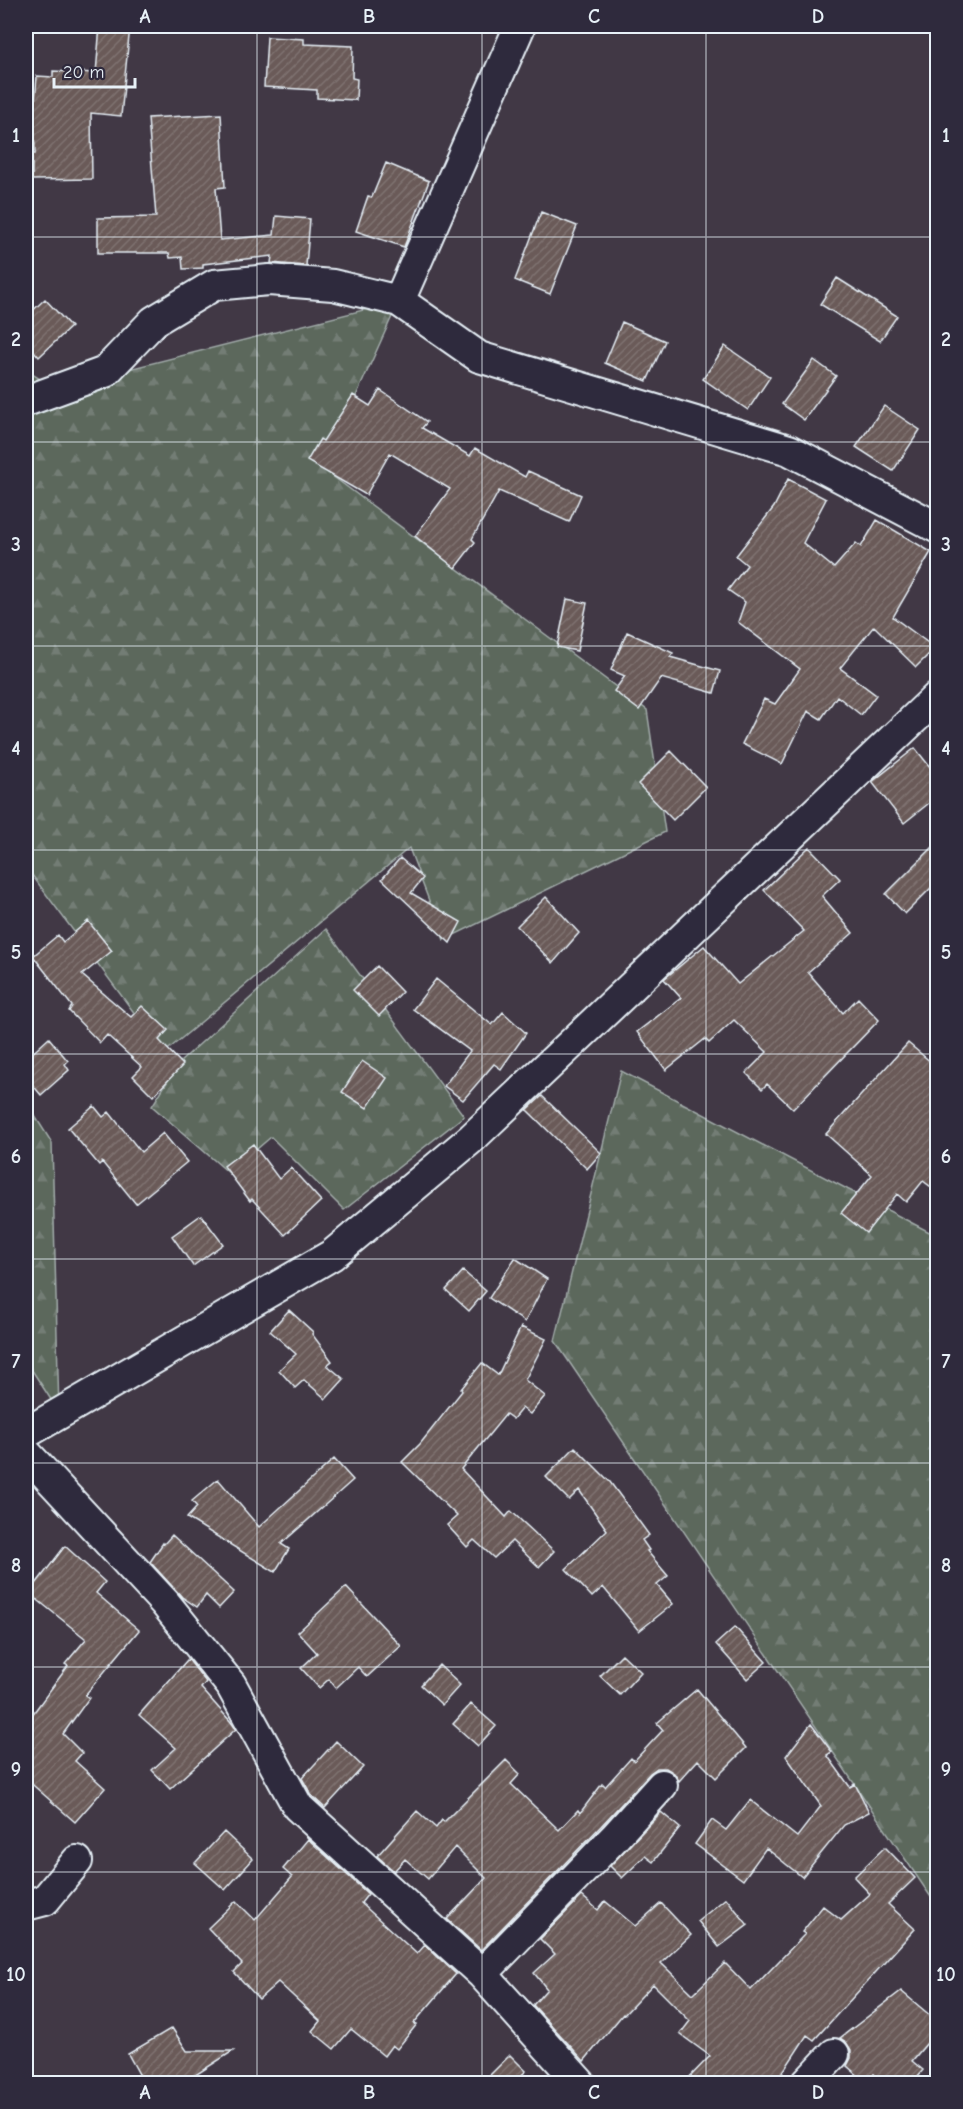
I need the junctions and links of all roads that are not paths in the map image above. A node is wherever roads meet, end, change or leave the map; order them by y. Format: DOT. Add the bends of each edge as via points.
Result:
graph roads {
  1 [pos="520,26"];
  2 [pos="399,301"];
  3 [pos="26,401"];
  4 [pos="938,528"];
  5 [pos="932,713"];
  6 [pos="26,1432"];
  7 [pos="26,1453"];
  8 [pos="662,1785"];
  9 [pos="77,1861"];
  10 [pos="26,1905"];
  11 [pos="482,1974"];
  12 [pos="834,2054"];
  13 [pos="581,2084"];
  14 [pos="806,2084"];
  1 -- 2 [label="street"];
  2 -- 3 [label="street" via="333,285 269,280 214,285 154,321 105,372"];
  2 -- 4 [label="street" via="479,357 789,450"];
  5 -- 6 [label="street" via="472,1138 332,1255"];
  7 -- 11 [label="street" via="158,1595 231,1685 298,1807"];
  8 -- 11 [label="street"];
  9 -- 10 [label="street" via="45,1900"];
  11 -- 13 [label="street"];
  12 -- 14 [label="street"];
}
